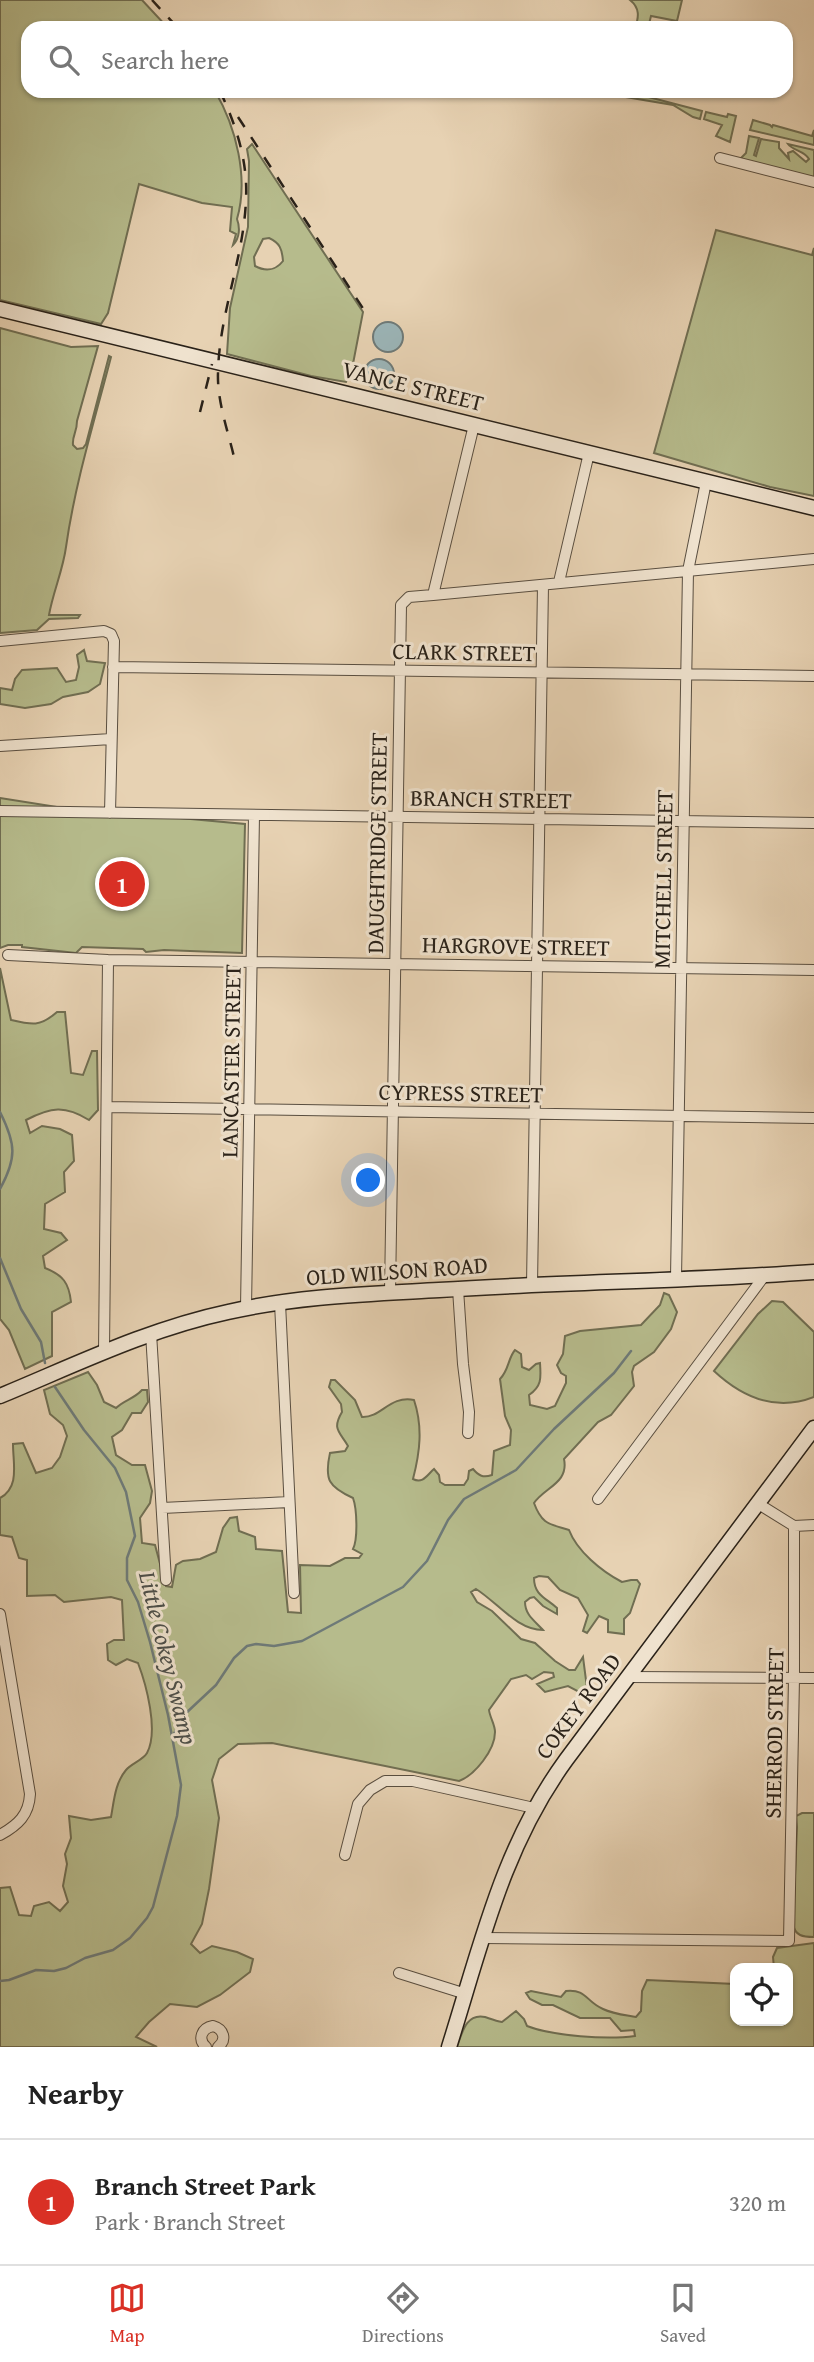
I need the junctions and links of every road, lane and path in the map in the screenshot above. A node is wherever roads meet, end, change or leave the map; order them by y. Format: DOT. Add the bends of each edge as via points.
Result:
graph roads {
  1 [pos="720,158"];
  2 [pos="814,182"];
  3 [pos="0,309"];
  4 [pos="474,425"];
  5 [pos="589,453"];
  6 [pos="706,482"];
  7 [pos="814,508"];
  8 [pos="814,559"];
  9 [pos="688,571"];
  10 [pos="559,582"];
  11 [pos="543,584"];
  12 [pos="433,594"];
  13 [pos="0,641"];
  14 [pos="113,667"];
  15 [pos="399,670"];
  16 [pos="542,673"];
  17 [pos="686,674"];
  18 [pos="814,677"];
  19 [pos="111,739"];
  20 [pos="0,746"];
  21 [pos="0,811"];
  22 [pos="110,813"];
  23 [pos="254,815"];
  24 [pos="397,816"];
  25 [pos="541,818"];
  26 [pos="684,821"];
  27 [pos="814,823"];
  28 [pos="8,955"];
  29 [pos="108,960"];
  30 [pos="252,961"];
  31 [pos="395,963"];
  32 [pos="538,966"];
  33 [pos="680,968"];
  34 [pos="814,970"];
  35 [pos="107,1107"];
  36 [pos="250,1108"];
  37 [pos="392,1111"];
  38 [pos="536,1114"];
  39 [pos="679,1115"];
  40 [pos="814,1118"];
  41 [pos="814,1272"];
  42 [pos="765,1275"];
  43 [pos="676,1279"];
  44 [pos="532,1285"];
  45 [pos="458,1289"];
  46 [pos="390,1292"];
  47 [pos="280,1303"];
  48 [pos="246,1308"];
  49 [pos="151,1333"];
  50 [pos="104,1352"];
  51 [pos="0,1395"];
  52 [pos="814,1428"];
  53 [pos="468,1433"];
  54 [pos="598,1499"];
  55 [pos="289,1502"];
  56 [pos="757,1503"];
  57 [pos="162,1508"];
  58 [pos="814,1525"];
  59 [pos="794,1526"];
  60 [pos="166,1580"];
  61 [pos="294,1593"];
  62 [pos="0,1614"];
  63 [pos="628,1677"];
  64 [pos="794,1678"];
  65 [pos="814,1678"];
  66 [pos="534,1808"];
  67 [pos="0,1835"];
  68 [pos="345,1855"];
  69 [pos="483,1938"];
  70 [pos="399,1973"];
  71 [pos="466,1994"];
  72 [pos="206,2047"];
  73 [pos="219,2047"];
  74 [pos="449,2047"];
  1 -- 2 [label="street"];
  3 -- 4 [label="street, VANCE STREET"];
  4 -- 5 [label="street, VANCE STREET"];
  4 -- 12 [label="street"];
  5 -- 6 [label="street, VANCE STREET"];
  5 -- 10 [label="street"];
  6 -- 7 [label="street, VANCE STREET"];
  6 -- 9 [label="street, MITCHELL STREET"];
  8 -- 9 [label="street"];
  9 -- 10 [label="street"];
  9 -- 17 [label="street, MITCHELL STREET"];
  10 -- 11 [label="street"];
  11 -- 12 [label="street"];
  11 -- 16 [label="street"];
  12 -- 15 [label="street, DAUGHTRIDGE STREET" via="410,597 401,605"];
  13 -- 14 [label="street" via="104,631 114,641"];
  14 -- 15 [label="street, CLARK STREET"];
  14 -- 19 [label="street"];
  15 -- 16 [label="street, CLARK STREET"];
  15 -- 24 [label="street, DAUGHTRIDGE STREET"];
  16 -- 17 [label="street, CLARK STREET"];
  16 -- 25 [label="street"];
  17 -- 18 [label="street, CLARK STREET"];
  17 -- 26 [label="street, MITCHELL STREET"];
  19 -- 20 [label="street"];
  19 -- 22 [label="street"];
  21 -- 22 [label="street, BRANCH STREET"];
  22 -- 23 [label="street, BRANCH STREET"];
  23 -- 24 [label="street, BRANCH STREET"];
  23 -- 30 [label="street, LANCASTER STREET"];
  24 -- 25 [label="street, BRANCH STREET"];
  24 -- 31 [label="street, DAUGHTRIDGE STREET"];
  25 -- 26 [label="street, BRANCH STREET"];
  25 -- 32 [label="street"];
  26 -- 27 [label="street, BRANCH STREET"];
  26 -- 33 [label="street, MITCHELL STREET"];
  28 -- 29 [label="street, HARGROVE STREET"];
  29 -- 30 [label="street, HARGROVE STREET"];
  29 -- 35 [label="street"];
  30 -- 31 [label="street, HARGROVE STREET"];
  30 -- 36 [label="street, LANCASTER STREET"];
  31 -- 32 [label="street, HARGROVE STREET"];
  31 -- 37 [label="street, DAUGHTRIDGE STREET"];
  32 -- 33 [label="street, HARGROVE STREET"];
  32 -- 38 [label="street"];
  33 -- 34 [label="street, HARGROVE STREET"];
  33 -- 39 [label="street, MITCHELL STREET"];
  35 -- 36 [label="street, CYPRESS STREET"];
  35 -- 50 [label="street"];
  36 -- 37 [label="street, CYPRESS STREET"];
  36 -- 48 [label="street, LANCASTER STREET"];
  37 -- 38 [label="street, CYPRESS STREET"];
  37 -- 46 [label="street, DAUGHTRIDGE STREET"];
  38 -- 39 [label="street, CYPRESS STREET"];
  38 -- 44 [label="street"];
  39 -- 40 [label="street, CYPRESS STREET"];
  39 -- 43 [label="street, MITCHELL STREET"];
  41 -- 42 [label="street, OLD WILSON ROAD"];
  42 -- 43 [label="street, OLD WILSON ROAD"];
  42 -- 54 [label="street"];
  43 -- 44 [label="street, OLD WILSON ROAD"];
  44 -- 45 [label="street, OLD WILSON ROAD"];
  45 -- 46 [label="street, OLD WILSON ROAD"];
  45 -- 53 [label="street"];
  46 -- 47 [label="street, OLD WILSON ROAD"];
  47 -- 48 [label="street, OLD WILSON ROAD"];
  47 -- 55 [label="street"];
  48 -- 49 [label="street, OLD WILSON ROAD"];
  49 -- 50 [label="street, OLD WILSON ROAD"];
  49 -- 57 [label="street"];
  50 -- 51 [label="street, OLD WILSON ROAD"];
  52 -- 56 [label="street, COKEY ROAD"];
  55 -- 57 [label="street"];
  55 -- 61 [label="street"];
  56 -- 59 [label="street"];
  56 -- 63 [label="street, COKEY ROAD"];
  57 -- 60 [label="street"];
  58 -- 59 [label="street"];
  59 -- 64 [label="street, SHERROD STREET"];
  62 -- 67 [label="street" via="30,1794 24,1816"];
  63 -- 64 [label="street"];
  63 -- 66 [label="street, COKEY ROAD"];
  64 -- 65 [label="street"];
  64 -- 69 [label="street, SHERROD STREET" via="789,1941"];
  66 -- 68 [label="street" via="413,1781 385,1781 358,1804"];
  66 -- 69 [label="street, COKEY ROAD" via="508,1864"];
  69 -- 71 [label="street, COKEY ROAD"];
  70 -- 71 [label="street"];
  71 -- 74 [label="street, COKEY ROAD"];
  72 -- 73 [label="street" via="201,2034 213,2026 223,2036"];
}
